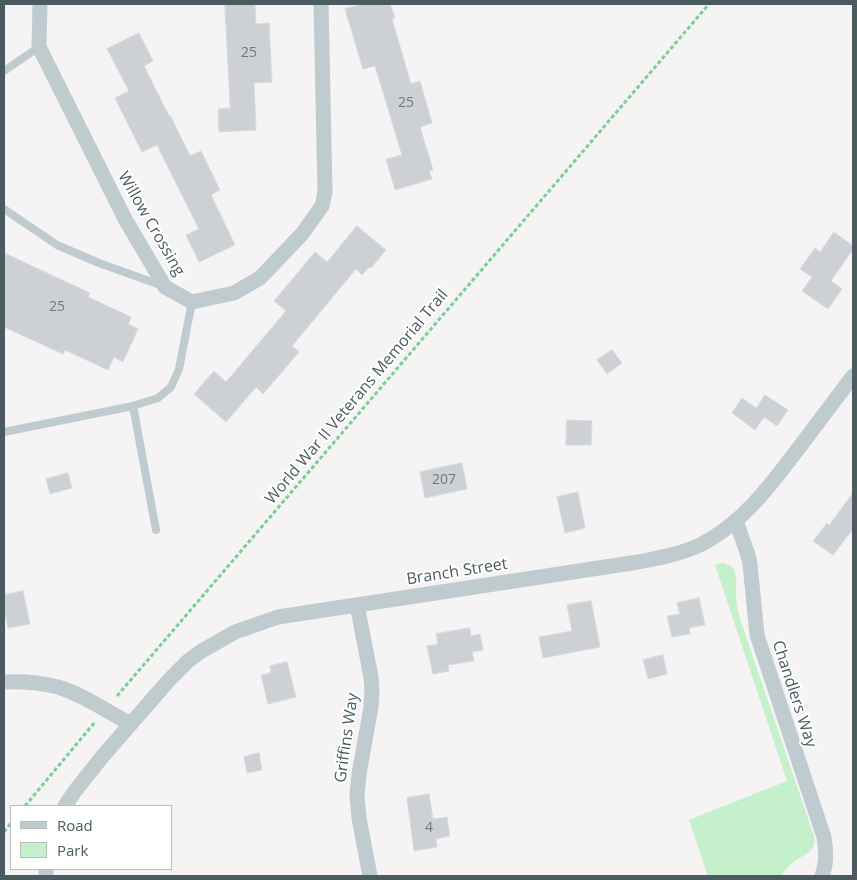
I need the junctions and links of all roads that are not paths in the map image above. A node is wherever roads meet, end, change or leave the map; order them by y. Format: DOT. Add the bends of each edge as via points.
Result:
graph roads {
  1 [pos="40,4"];
  2 [pos="321,4"];
  3 [pos="40,47"];
  4 [pos="4,71"];
  5 [pos="4,209"];
  6 [pos="165,287"];
  7 [pos="192,302"];
  8 [pos="853,376"];
  9 [pos="133,406"];
  10 [pos="4,432"];
  11 [pos="736,521"];
  12 [pos="156,530"];
  13 [pos="357,605"];
  14 [pos="4,682"];
  15 [pos="131,724"];
  16 [pos="67,805"];
  17 [pos="370,876"];
  18 [pos="822,876"];
  1 -- 3 [label="street, Willow Crossing"];
  2 -- 7 [label="street" via="325,192 322,206 302,234 260,278 234,293"];
  3 -- 4 [label="lane"];
  3 -- 6 [label="street, Willow Crossing" via="125,219"];
  5 -- 6 [label="lane" via="58,245"];
  6 -- 7 [label="street, Willow Crossing"];
  7 -- 9 [label="lane" via="179,369 171,387 158,398"];
  8 -- 11 [label="street, Branch Street" via="763,494"];
  9 -- 10 [label="lane"];
  9 -- 12 [label="lane"];
  11 -- 13 [label="street, Branch Street" via="700,545 666,557"];
  11 -- 18 [label="street, Chandlers Way" via="750,564 757,636 824,837 826,867"];
  13 -- 15 [label="street, Branch Street" via="278,617 235,632 188,661"];
  13 -- 17 [label="street, Griffins Way" via="372,691 357,795"];
  14 -- 15 [label="street" via="59,687"];
  15 -- 16 [label="street, Branch Street"];
}
